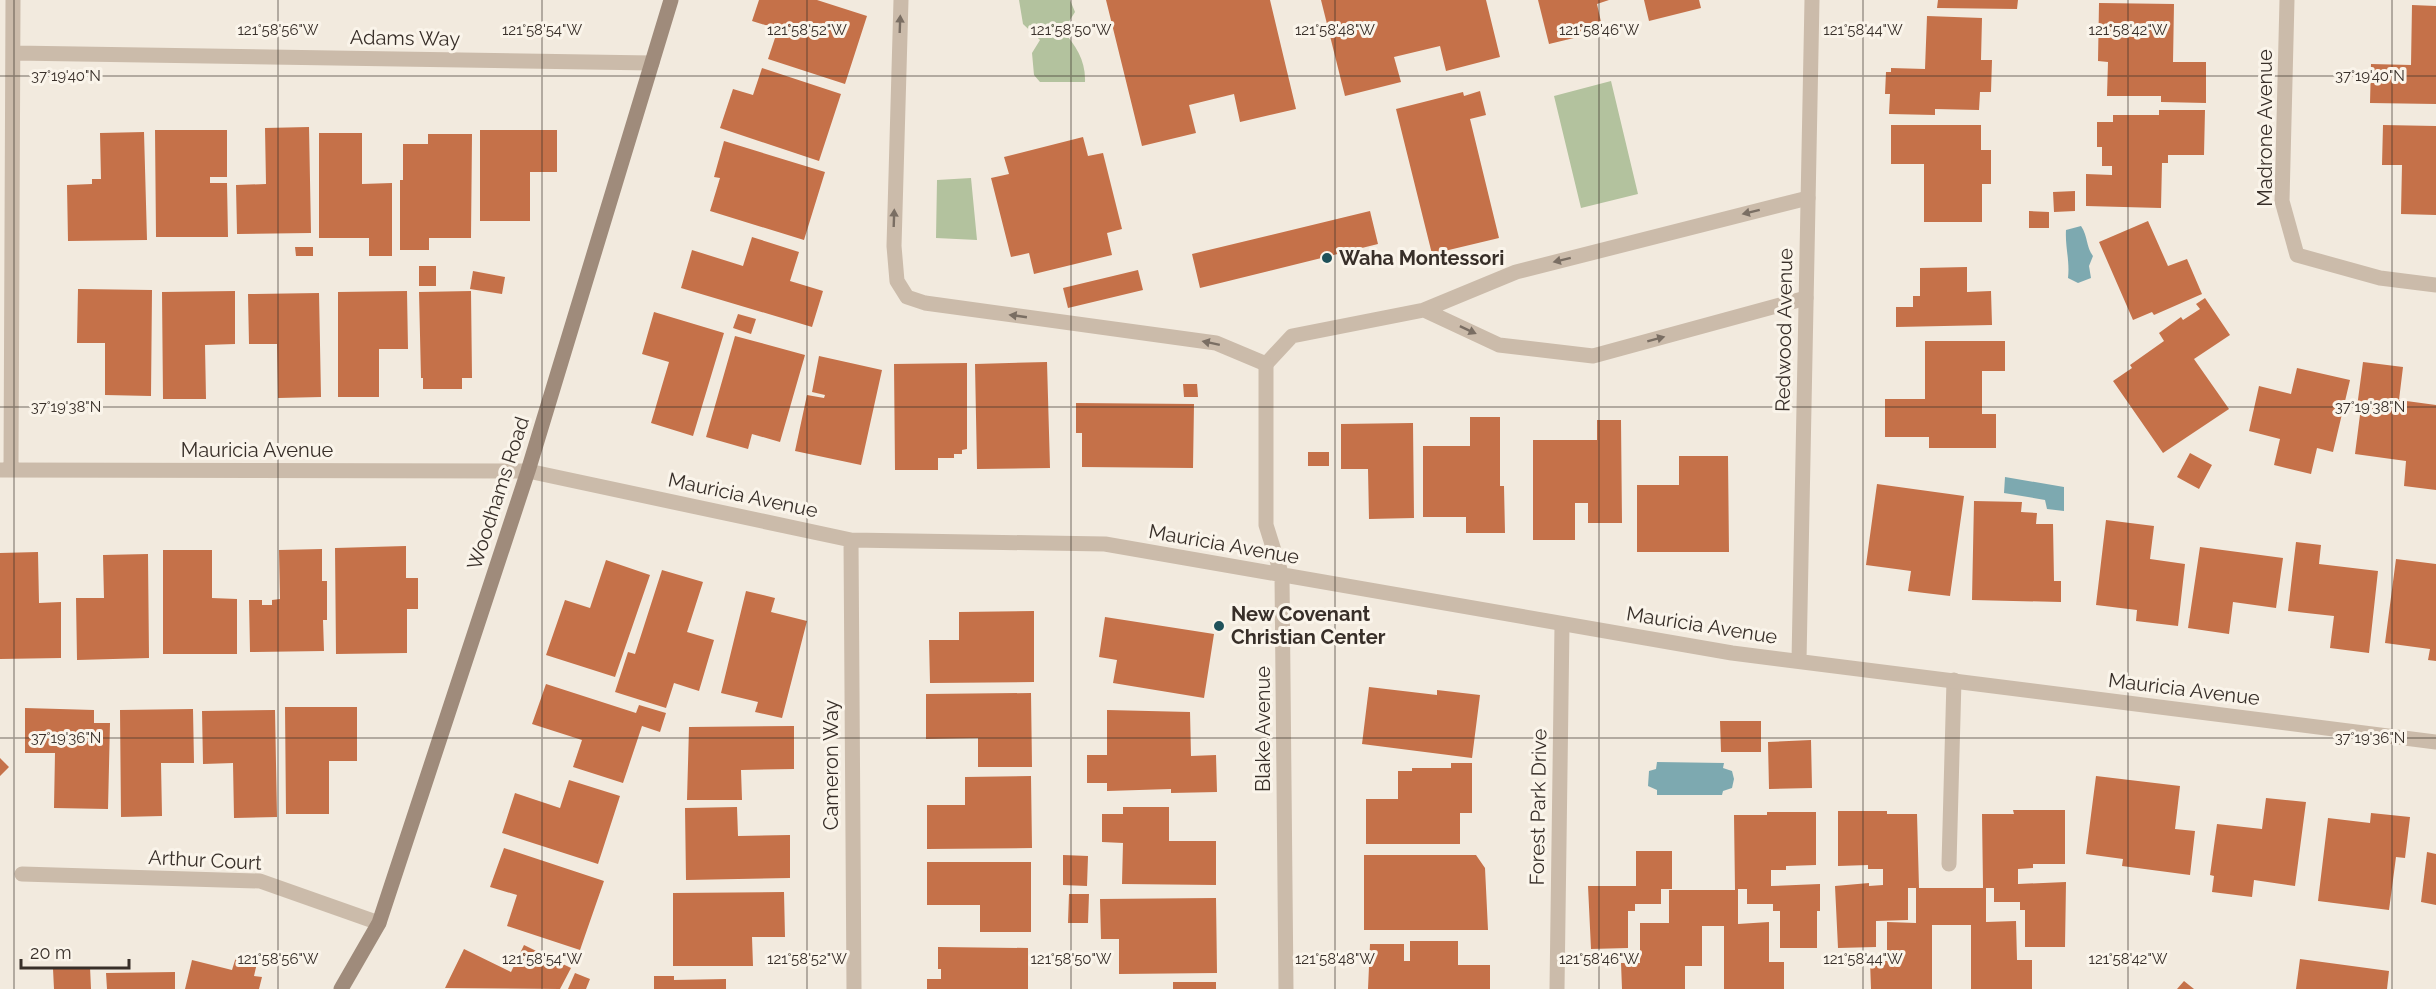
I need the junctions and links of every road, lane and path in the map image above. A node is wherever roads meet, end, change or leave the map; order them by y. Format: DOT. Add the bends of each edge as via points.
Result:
graph roads {
  1 [pos="13,0"];
  2 [pos="671,0"];
  3 [pos="901,0"];
  4 [pos="1812,0"];
  5 [pos="2287,0"];
  6 [pos="14,53"];
  7 [pos="652,63"];
  8 [pos="1808,198"];
  9 [pos="2436,285"];
  10 [pos="1806,298"];
  11 [pos="1424,310"];
  12 [pos="1266,364"];
  13 [pos="6,470"];
  14 [pos="528,471"];
  15 [pos="851,540"];
  16 [pos="1282,576"];
  17 [pos="1562,625"];
  18 [pos="1799,661"];
  19 [pos="1954,680"];
  20 [pos="2436,742"];
  21 [pos="1949,864"];
  22 [pos="22,874"];
  23 [pos="379,923"];
  24 [pos="341,989"];
  25 [pos="854,989"];
  26 [pos="1286,989"];
  27 [pos="1557,989"];
  1 -- 6 [label="street"];
  2 -- 7 [label="street, Woodhams Road"];
  12 -- 3 [label="street, one-way" via="1216,343 925,303 907,297 897,281 894,246"];
  4 -- 8 [label="street, Redwood Avenue"];
  5 -- 9 [label="street, Madrone Avenue" via="2282,201 2298,255 2380,278"];
  6 -- 7 [label="street, Adams Way"];
  6 -- 13 [label="street"];
  7 -- 14 [label="street, Woodhams Road"];
  8 -- 10 [label="street, Redwood Avenue"];
  8 -- 11 [label="street, one-way" via="1516,272"];
  11 -- 10 [label="street, one-way" via="1498,345 1593,356"];
  10 -- 18 [label="street, Redwood Avenue"];
  11 -- 12 [label="street" via="1292,336"];
  12 -- 16 [label="street, Blake Avenue" via="1266,525"];
  13 -- 14 [label="street, Mauricia Avenue"];
  14 -- 15 [label="street, Mauricia Avenue"];
  14 -- 23 [label="street, Woodhams Road"];
  15 -- 16 [label="street, Mauricia Avenue" via="1105,544"];
  15 -- 25 [label="street, Cameron Way"];
  16 -- 17 [label="street, Mauricia Avenue"];
  16 -- 26 [label="street, Blake Avenue"];
  17 -- 18 [label="street, Mauricia Avenue"];
  17 -- 27 [label="street, Forest Park Drive"];
  18 -- 19 [label="street, Mauricia Avenue"];
  19 -- 20 [label="street, Mauricia Avenue"];
  19 -- 21 [label="street"];
  22 -- 23 [label="street, Arthur Court" via="260,881"];
  23 -- 24 [label="street, Woodhams Road"];
}
